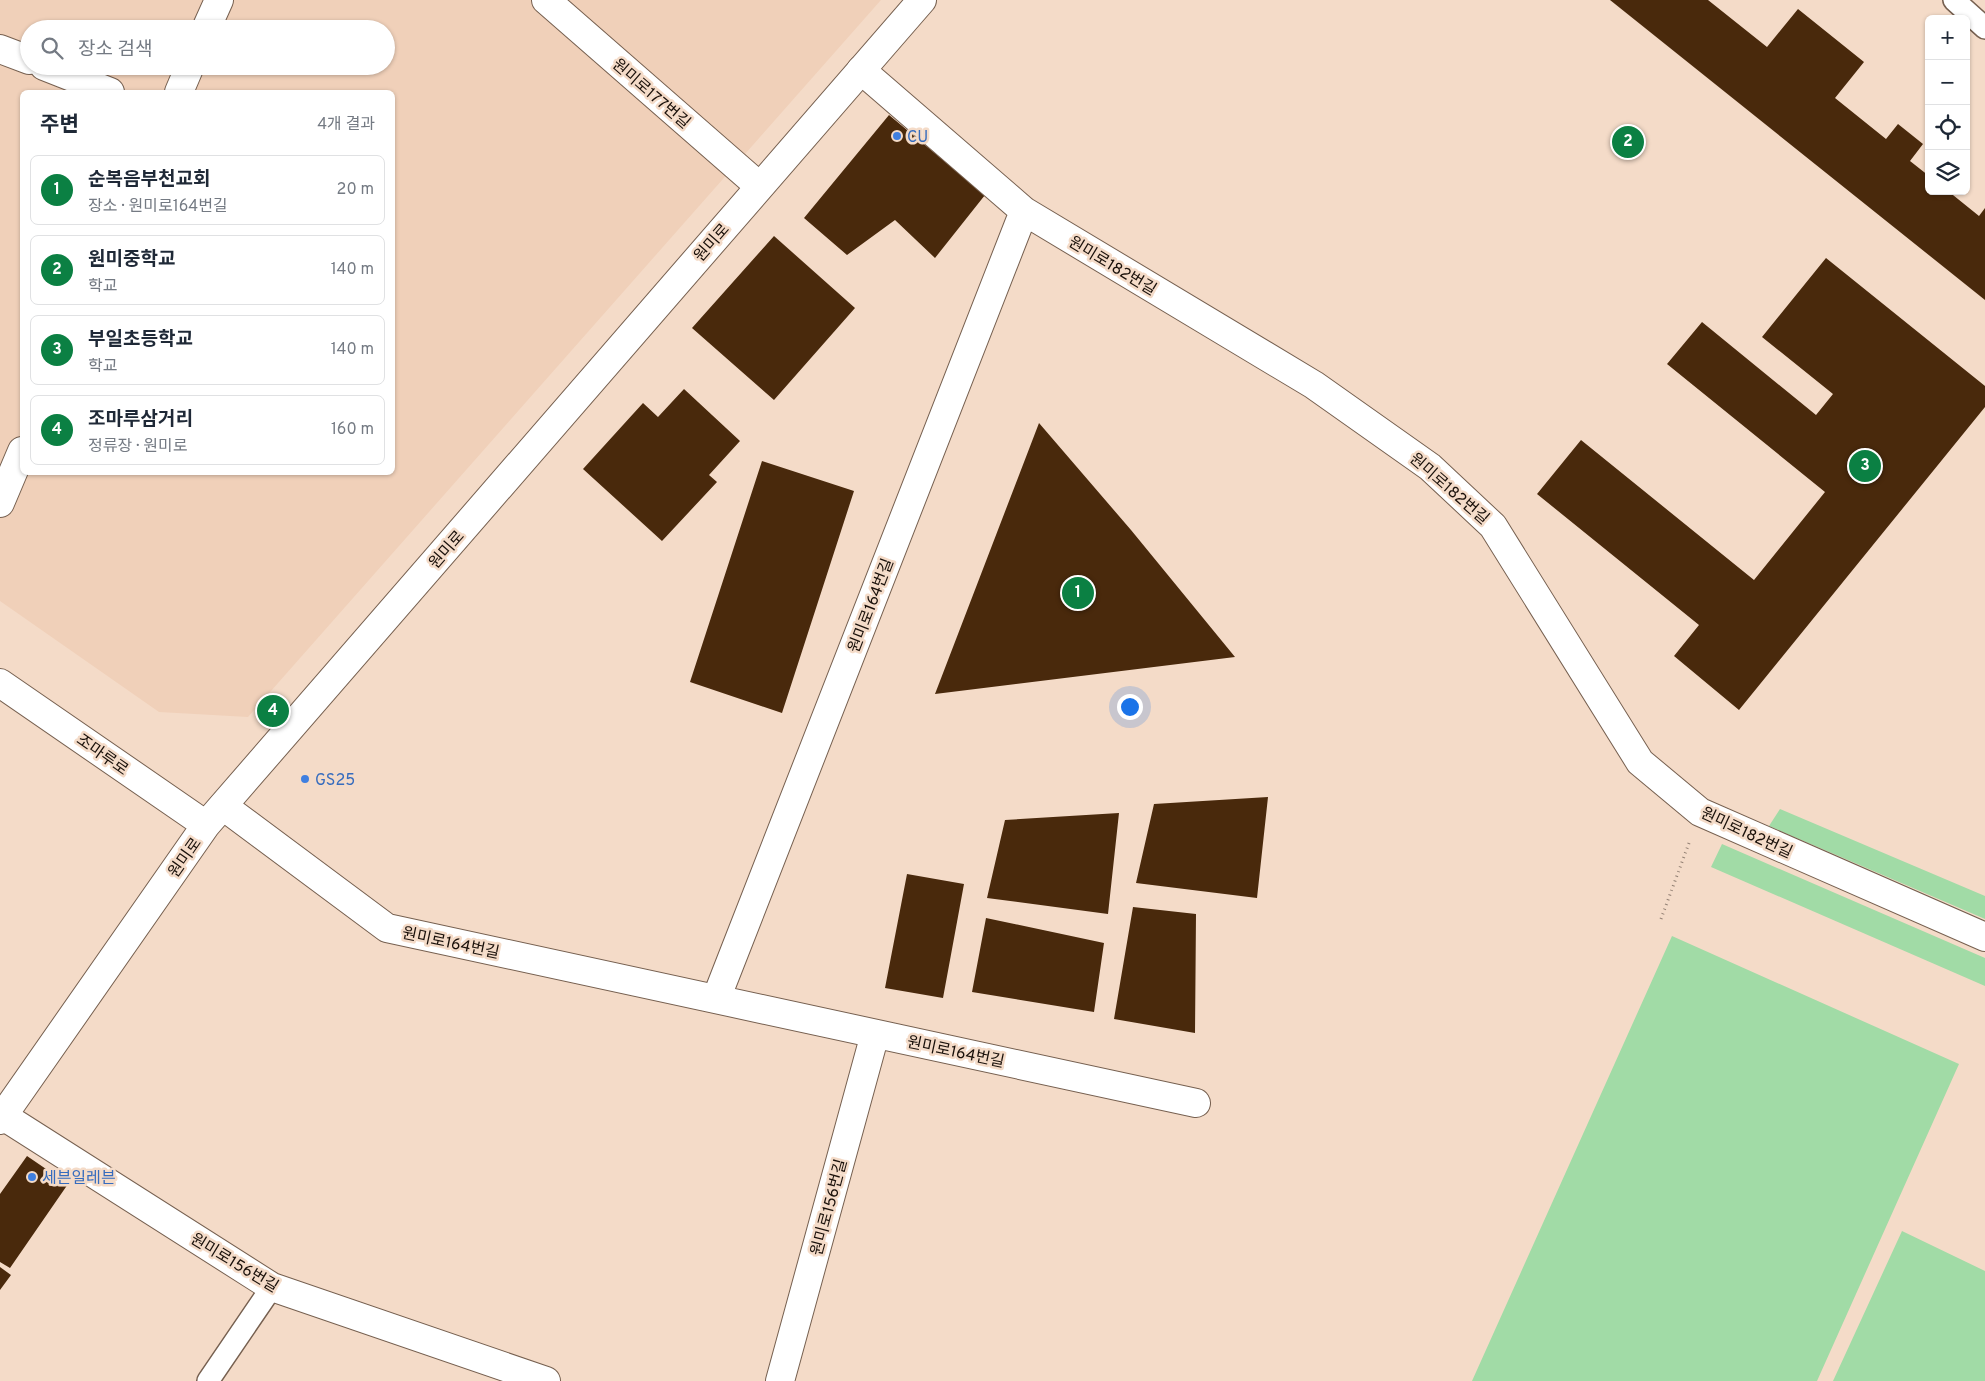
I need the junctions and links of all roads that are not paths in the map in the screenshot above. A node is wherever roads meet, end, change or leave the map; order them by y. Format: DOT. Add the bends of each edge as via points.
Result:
graph roads {
  1 [pos="219,0"];
  2 [pos="546,0"];
  3 [pos="922,0"];
  4 [pos="1954,0"];
  5 [pos="210,20"];
  6 [pos="1985,28"];
  7 [pos="0,49"];
  8 [pos="20,57"];
  9 [pos="861,70"];
  10 [pos="67,75"];
  11 [pos="186,75"];
  12 [pos="105,90"];
  13 [pos="180,90"];
  14 [pos="759,186"];
  15 [pos="1024,211"];
  16 [pos="20,456"];
  17 [pos="0,503"];
  18 [pos="0,683"];
  19 [pos="215,815"];
  20 [pos="1985,937"];
  21 [pos="716,999"];
  22 [pos="875,1034"];
  23 [pos="1196,1103"];
  24 [pos="1,1117"];
  25 [pos="272,1287"];
  26 [pos="208,1381"];
  27 [pos="546,1381"];
  28 [pos="780,1381"];
  1 -- 5 [label="street"];
  2 -- 14 [label="street, 원미로177번길"];
  3 -- 9 [label="street, 원미로"];
  4 -- 6 [label="lane"];
  7 -- 8 [label="street"];
  9 -- 14 [label="street, 원미로"];
  9 -- 15 [label="street, 원미로182번길"];
  10 -- 12 [label="street"];
  11 -- 13 [label="street"];
  14 -- 19 [label="street, 원미로"];
  15 -- 20 [label="street, 원미로182번길" via="1314,384 1430,467 1494,526 1640,762 1700,812"];
  15 -- 21 [label="street, 원미로164번길"];
  16 -- 17 [label="street"];
  18 -- 19 [label="street, 조마루로"];
  19 -- 21 [label="street, 원미로164번길" via="387,928"];
  19 -- 24 [label="street, 원미로"];
  21 -- 22 [label="street, 원미로164번길"];
  22 -- 23 [label="street, 원미로164번길"];
  22 -- 28 [label="street, 원미로156번길"];
  24 -- 25 [label="street, 원미로156번길"];
  25 -- 26 [label="lane"];
  25 -- 27 [label="street, 원미로156번길"];
}
